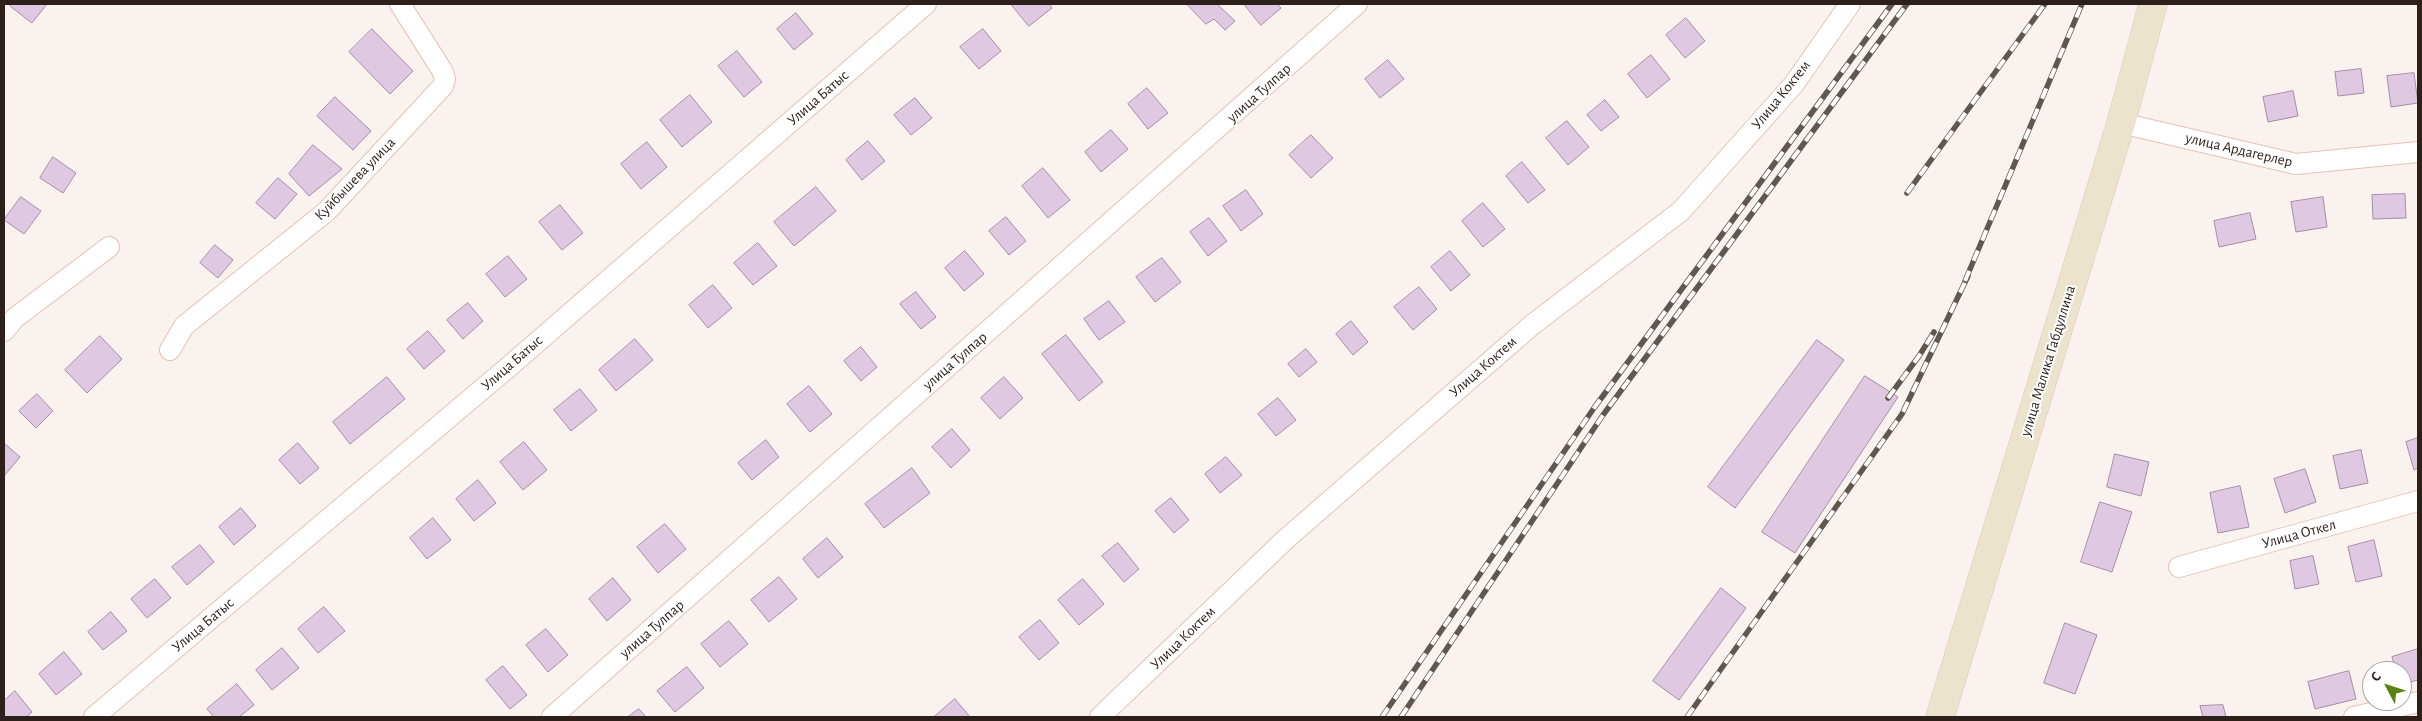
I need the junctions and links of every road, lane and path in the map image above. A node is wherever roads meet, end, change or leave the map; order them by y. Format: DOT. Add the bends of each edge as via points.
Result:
graph roads {
  1 [pos="400,4"];
  2 [pos="926,4"];
  3 [pos="1357,4"];
  4 [pos="1850,4"];
  5 [pos="2153,4"];
  6 [pos="2121,123"];
  7 [pos="2418,152"];
  8 [pos="109,247"];
  9 [pos="4,331"];
  10 [pos="170,350"];
  11 [pos="2418,501"];
  12 [pos="2179,567"];
  13 [pos="2418,702"];
  14 [pos="94,717"];
  15 [pos="552,717"];
  16 [pos="1100,717"];
  17 [pos="1940,717"];
  18 [pos="2354,717"];
  1 -- 10 [label="street, Куйбышева улица" via="443,72 443,86 326,211 184,326"];
  2 -- 14 [label="street, Улица Батыс" via="505,370"];
  3 -- 15 [label="street, улица Тулпар"];
  4 -- 16 [label="street, Улица Коктем" via="1794,84 1681,211 1532,324 1288,538"];
  5 -- 6 [label="main road, улица Малика Габдуллина"];
  6 -- 7 [label="street, улица Ардагерлер" via="2296,164"];
  6 -- 17 [label="main road, улица Малика Габдуллина"];
  8 -- 9 [label="street" via="15,318"];
  11 -- 12 [label="street, Улица Откел"];
  13 -- 18 [label="street"];
}
